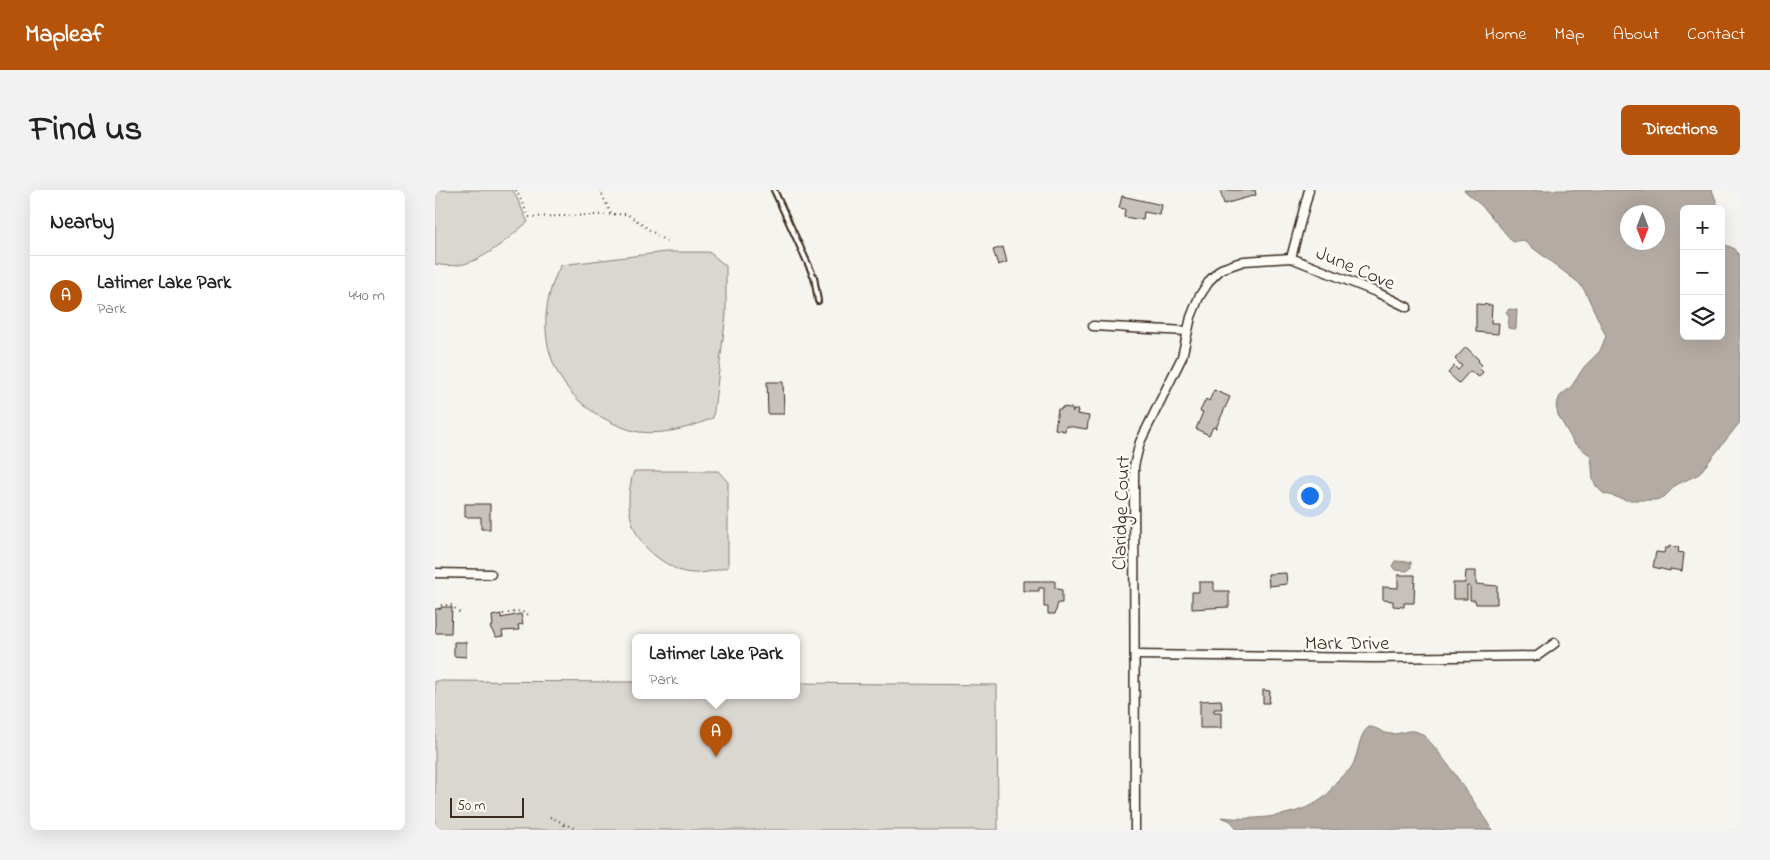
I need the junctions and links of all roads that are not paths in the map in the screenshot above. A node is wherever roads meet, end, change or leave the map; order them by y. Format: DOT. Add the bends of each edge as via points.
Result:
graph roads {
  1 [pos="774,190"];
  2 [pos="1309,190"];
  3 [pos="1291,258"];
  4 [pos="818,301"];
  5 [pos="1407,307"];
  6 [pos="1093,326"];
  7 [pos="1187,331"];
  8 [pos="435,573"];
  9 [pos="491,574"];
  10 [pos="1555,643"];
  11 [pos="1135,655"];
  12 [pos="1135,830"];
  1 -- 4 [label="lane" via="814,277"];
  2 -- 3 [label="street"];
  3 -- 5 [label="street, June Cove"];
  3 -- 7 [label="street, Claridge Court" via="1244,261 1221,269 1199,297"];
  6 -- 7 [label="street"];
  7 -- 11 [label="street, Claridge Court" via="1177,370 1135,458"];
  8 -- 9 [label="street"];
  10 -- 11 [label="street, Mark Drive" via="1537,656"];
  11 -- 12 [label="street, Claridge Court"];
}
